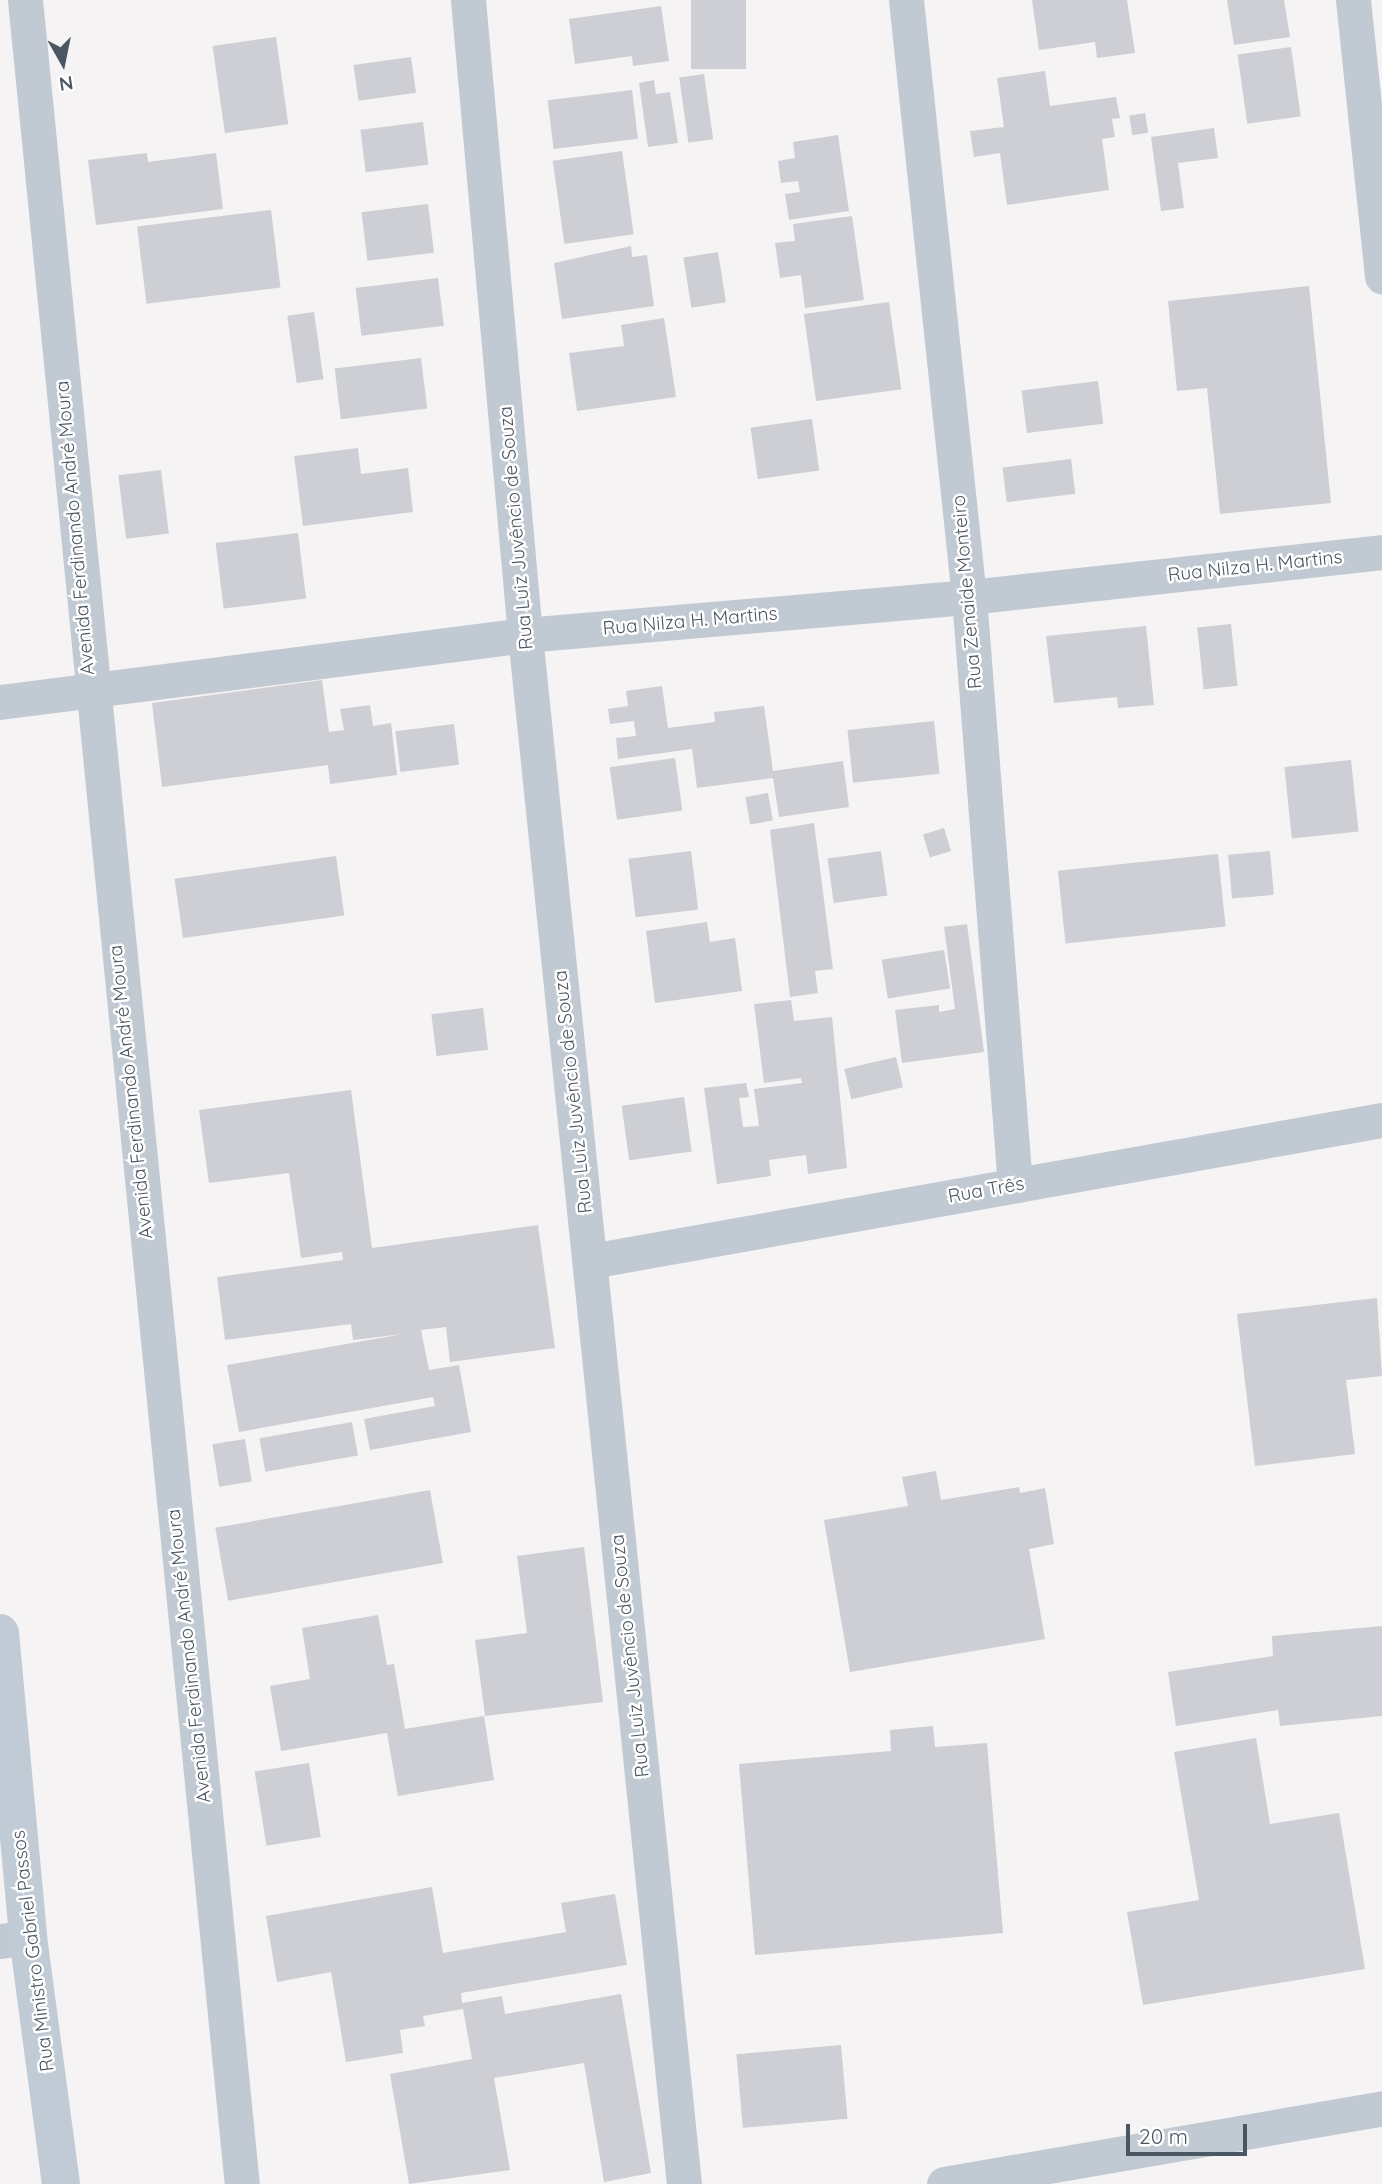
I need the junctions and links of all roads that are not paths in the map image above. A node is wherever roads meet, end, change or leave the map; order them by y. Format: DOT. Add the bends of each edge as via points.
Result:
graph roads {
  1 [pos="25,0"];
  2 [pos="468,0"];
  3 [pos="906,0"];
  4 [pos="1353,0"];
  5 [pos="1382,276"];
  6 [pos="1382,552"];
  7 [pos="969,597"];
  8 [pos="526,635"];
  9 [pos="90,687"];
  10 [pos="0,702"];
  11 [pos="1382,1120"];
  12 [pos="1015,1185"];
  13 [pos="591,1261"];
  14 [pos="0,1633"];
  15 [pos="14,1939"];
  16 [pos="1382,2108"];
  17 [pos="61,2184"];
  18 [pos="242,2184"];
  19 [pos="684,2184"];
  20 [pos="944,2184"];
  1 -- 9 [label="street, Avenida Ferdinando André Moura"];
  2 -- 8 [label="street, Rua Luiz Juvêncio de Souza"];
  3 -- 7 [label="street, Rua Zenaide Monteiro"];
  4 -- 5 [label="street"];
  6 -- 7 [label="street, Rua Nilza H. Martins"];
  7 -- 8 [label="street, Rua Nilza H. Martins"];
  7 -- 12 [label="street, Rua Zenaide Monteiro"];
  8 -- 9 [label="street, Rua Nilza H. Martins"];
  8 -- 13 [label="street, Rua Luiz Juvêncio de Souza"];
  9 -- 10 [label="street, Rua Nilza H. Martins"];
  9 -- 18 [label="street, Avenida Ferdinando André Moura"];
  11 -- 12 [label="street, Rua Três"];
  12 -- 13 [label="street, Rua Três"];
  13 -- 19 [label="street, Rua Luiz Juvêncio de Souza"];
  14 -- 15 [label="main road, Rua Ministro Gabriel Passos"];
  15 -- 17 [label="main road, Rua Ministro Gabriel Passos"];
  16 -- 20 [label="street"];
}
